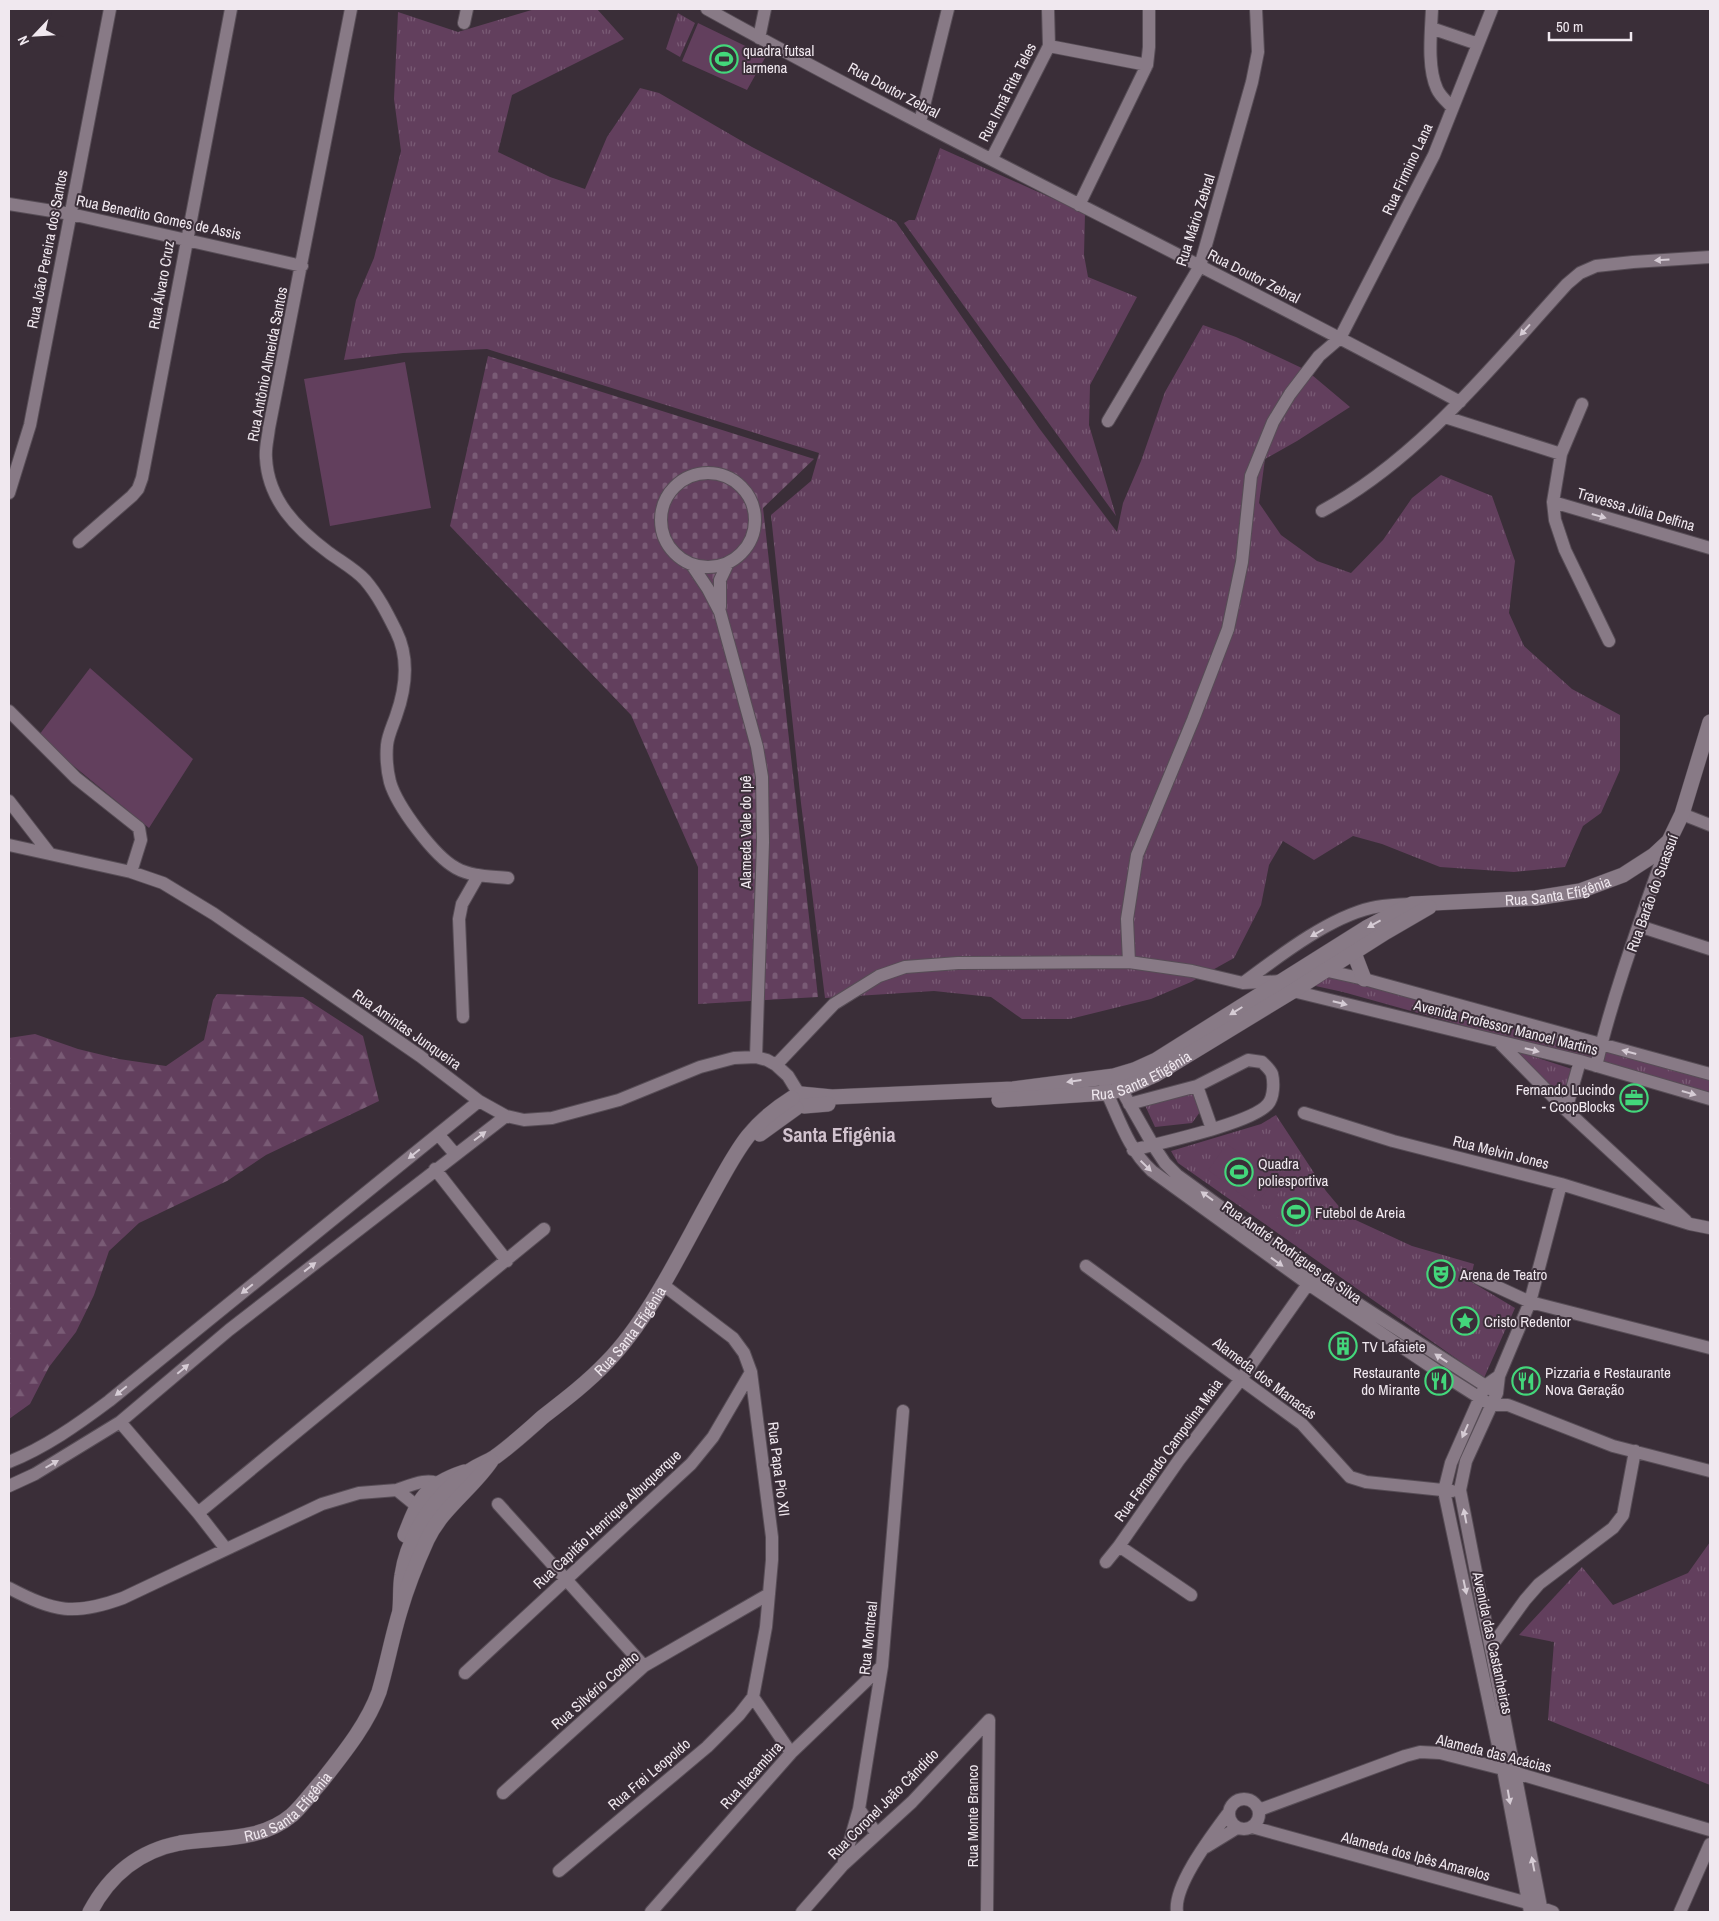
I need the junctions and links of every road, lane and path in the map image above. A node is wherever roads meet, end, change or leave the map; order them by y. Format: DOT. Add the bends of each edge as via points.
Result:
graph roads {
  1 [pos="110,9"];
  2 [pos="231,9"];
  3 [pos="351,9"];
  4 [pos="467,9"];
  5 [pos="707,9"];
  6 [pos="765,9"];
  7 [pos="948,9"];
  8 [pos="1048,9"];
  9 [pos="1149,9"];
  10 [pos="1256,9"];
  11 [pos="1432,9"];
  12 [pos="1492,9"];
  13 [pos="464,24"];
  14 [pos="1431,28"];
  15 [pos="759,38"];
  16 [pos="1478,44"];
  17 [pos="1049,46"];
  18 [pos="1147,66"];
  19 [pos="1452,107"];
  20 [pos="920,122"];
  21 [pos="992,158"];
  22 [pos="9,204"];
  23 [pos="1079,205"];
  24 [pos="71,214"];
  25 [pos="186,240"];
  26 [pos="1710,257"];
  27 [pos="302,266"];
  28 [pos="1200,266"];
  29 [pos="1340,338"];
  30 [pos="1460,402"];
  31 [pos="1582,404"];
  32 [pos="1445,417"];
  33 [pos="1108,421"];
  34 [pos="1560,454"];
  35 [pos="9,493"];
  36 [pos="1553,502"];
  37 [pos="1322,511"];
  38 [pos="79,542"];
  39 [pos="1710,548"];
  40 [pos="728,563"];
  41 [pos="692,565"];
  42 [pos="720,612"];
  43 [pos="1609,641"];
  44 [pos="9,711"];
  45 [pos="1710,722"];
  46 [pos="9,801"];
  47 [pos="1710,813"];
  48 [pos="1682,814"];
  49 [pos="1698,820"];
  50 [pos="1710,824"];
  51 [pos="1669,841"];
  52 [pos="9,845"];
  53 [pos="50,854"];
  54 [pos="131,872"];
  55 [pos="478,876"];
  56 [pos="508,878"];
  57 [pos="1412,904"];
  58 [pos="1435,904"];
  59 [pos="1638,926"];
  60 [pos="1710,949"];
  61 [pos="1354,953"];
  62 [pos="1129,962"];
  63 [pos="1307,966"];
  64 [pos="1324,970"];
  65 [pos="1364,979"];
  66 [pos="1243,983"];
  67 [pos="1288,986"];
  68 [pos="464,1017"];
  69 [pos="1498,1041"];
  70 [pos="1601,1044"];
  71 [pos="756,1057"];
  72 [pos="1580,1061"];
  73 [pos="776,1065"];
  74 [pos="1596,1066"];
  75 [pos="1710,1074"];
  76 [pos="1111,1084"];
  77 [pos="1197,1086"];
  78 [pos="797,1098"];
  79 [pos="1710,1099"];
  80 [pos="479,1101"];
  81 [pos="1129,1104"];
  82 [pos="1566,1110"];
  83 [pos="1304,1113"];
  84 [pos="506,1116"];
  85 [pos="1212,1129"];
  86 [pos="438,1134"];
  87 [pos="1153,1145"];
  88 [pos="1133,1150"];
  89 [pos="455,1154"];
  90 [pos="435,1169"];
  91 [pos="1561,1184"];
  92 [pos="1690,1224"];
  93 [pos="1710,1228"];
  94 [pos="544,1229"];
  95 [pos="507,1260"];
  96 [pos="1086,1266"];
  97 [pos="1478,1278"];
  98 [pos="662,1284"];
  99 [pos="1308,1284"];
  100 [pos="1530,1302"];
  101 [pos="216,1314"];
  102 [pos="229,1330"];
  103 [pos="1710,1348"];
  104 [pos="750,1372"];
  105 [pos="1499,1376"];
  106 [pos="1241,1380"];
  107 [pos="1482,1392"];
  108 [pos="1497,1393"];
  109 [pos="1491,1405"];
  110 [pos="1508,1405"];
  111 [pos="903,1411"];
  112 [pos="120,1422"];
  113 [pos="1635,1451"];
  114 [pos="494,1458"];
  115 [pos="9,1462"];
  116 [pos="1710,1471"];
  117 [pos="9,1486"];
  118 [pos="397,1490"];
  119 [pos="1460,1490"];
  120 [pos="1444,1491"];
  121 [pos="446,1492"];
  122 [pos="498,1504"];
  123 [pos="198,1513"];
  124 [pos="428,1513"];
  125 [pos="1119,1546"];
  126 [pos="226,1549"];
  127 [pos="1106,1562"];
  128 [pos="566,1580"];
  129 [pos="9,1588"];
  130 [pos="769,1594"];
  131 [pos="1191,1595"];
  132 [pos="400,1609"];
  133 [pos="1491,1648"];
  134 [pos="644,1666"];
  135 [pos="882,1666"];
  136 [pos="465,1673"];
  137 [pos="753,1697"];
  138 [pos="989,1720"];
  139 [pos="791,1753"];
  140 [pos="1509,1771"];
  141 [pos="503,1793"];
  142 [pos="1258,1808"];
  143 [pos="858,1809"];
  144 [pos="1229,1812"];
  145 [pos="1254,1825"];
  146 [pos="1237,1828"];
  147 [pos="1710,1830"];
  148 [pos="877,1834"];
  149 [pos="1710,1844"];
  150 [pos="1200,1851"];
  151 [pos="843,1865"];
  152 [pos="559,1871"];
  153 [pos="1539,1910"];
  154 [pos="90,1912"];
  155 [pos="650,1912"];
  156 [pos="802,1912"];
  157 [pos="987,1912"];
  158 [pos="1177,1912"];
  159 [pos="1680,1912"];
  1 -- 24 [label="street, Rua João Pereira dos Santos"];
  2 -- 25 [label="street, Rua Álvaro Cruz"];
  3 -- 27 [label="street, Rua Antônio Almeida Santos"];
  4 -- 13 [label="street"];
  5 -- 15 [label="street, Rua Doutor Zebral"];
  6 -- 15 [label="street"];
  7 -- 20 [label="street"];
  8 -- 17 [label="street, Rua Irmã Rita Teles"];
  9 -- 18 [label="street"];
  10 -- 28 [label="street, Rua Mário Zebral" via="1258,52 1252,82"];
  11 -- 14 [label="street"];
  12 -- 16 [label="street, Rua Firmino Lana"];
  14 -- 16 [label="street"];
  14 -- 19 [label="street" via="1436,88"];
  15 -- 20 [label="street, Rua Doutor Zebral"];
  16 -- 19 [label="street, Rua Firmino Lana"];
  17 -- 18 [label="street"];
  17 -- 21 [label="street, Rua Irmã Rita Teles"];
  18 -- 23 [label="street"];
  19 -- 29 [label="street, Rua Firmino Lana" via="1434,155"];
  20 -- 21 [label="street, Rua Doutor Zebral"];
  21 -- 23 [label="street, Rua Doutor Zebral"];
  22 -- 24 [label="street, Rua Benedito Gomes de Assis"];
  23 -- 28 [label="street, Rua Doutor Zebral"];
  24 -- 25 [label="street, Rua Benedito Gomes de Assis"];
  24 -- 35 [label="street, Rua João Pereira dos Santos" via="30,425"];
  25 -- 27 [label="street, Rua Benedito Gomes de Assis"];
  25 -- 38 [label="street, Rua Álvaro Cruz" via="142,478 132,496"];
  26 -- 30 [label="street, one-way" via="1596,266 1580,273"];
  27 -- 55 [label="street, Rua Antônio Almeida Santos" via="269,428 266,457 269,478 278,501 292,522 364,578 398,634 406,679 402,701 387,742 386,763 391,784 424,838 441,856 457,868"];
  28 -- 29 [label="street, Rua Doutor Zebral"];
  28 -- 33 [label="street, Rua Mário Zebral"];
  29 -- 30 [label="street, Rua Doutor Zebral"];
  29 -- 62 [label="street" via="1319,356 1290,394 1273,422 1251,476 1242,562 1228,629 1137,855 1127,919"];
  30 -- 32 [label="street"];
  31 -- 34 [label="street"];
  32 -- 34 [label="street"];
  32 -- 37 [label="street" via="1377,476"];
  34 -- 36 [label="street"];
  36 -- 39 [label="street, Travessa Júlia Delfina, one-way"];
  36 -- 43 [label="street" via="1565,550"];
  40 -- 41 [label="street" via="710,568"];
  40 -- 41 [label="street" via="743,552 752,537 755,518 750,500 740,486 724,476 706,473 688,478 673,488 664,504 661,522 665,540 676,555"];
  40 -- 42 [label="street, Alameda Vale do Ipê" via="720,580"];
  41 -- 42 [label="street, Alameda Vale do Ipê"];
  42 -- 71 [label="street, Alameda Vale do Ipê" via="757,747 762,777"];
  44 -- 54 [label="street" via="76,778 139,828 141,840"];
  45 -- 48 [label="main road, Rua Barão do Suassuí"];
  46 -- 53 [label="street"];
  47 -- 49 [label="street"];
  48 -- 49 [label="street"];
  48 -- 51 [label="main road, Rua Barão do Suassuí"];
  49 -- 50 [label="street"];
  51 -- 58 [label="main road, Rua Santa Efigênia" via="1623,875 1580,891 1536,898"];
  51 -- 59 [label="street, Rua Barão do Suassuí"];
  52 -- 53 [label="street, Rua Amintas Junqueira"];
  53 -- 54 [label="street, Rua Amintas Junqueira"];
  54 -- 80 [label="street, Rua Amintas Junqueira" via="163,883 214,914 420,1056"];
  55 -- 56 [label="street, Rua Antônio Almeida Santos"];
  55 -- 68 [label="street" via="462,904 459,919"];
  57 -- 58 [label="main road, Rua Santa Efigênia"];
  57 -- 63 [label="main road, Rua Santa Efigênia, one-way" via="1366,928"];
  57 -- 66 [label="street, one-way" via="1368,908 1339,921 1303,941"];
  58 -- 61 [label="main road, Rua Santa Efigênia"];
  59 -- 60 [label="street"];
  59 -- 70 [label="street, Rua Barão do Suassuí"];
  61 -- 64 [label="main road, Rua Santa Efigênia"];
  61 -- 65 [label="main road"];
  62 -- 66 [label="street, Avenida Professor Manoel Martins" via="1192,971"];
  62 -- 73 [label="street, Avenida Professor Manoel Martins" via="958,963 905,967 879,976 834,1004"];
  63 -- 64 [label="street, Avenida Professor Manoel Martins"];
  63 -- 67 [label="main road, Rua Santa Efigênia"];
  64 -- 65 [label="street, Avenida Professor Manoel Martins"];
  64 -- 67 [label="main road, Rua Santa Efigênia"];
  65 -- 70 [label="street, Avenida Professor Manoel Martins"];
  66 -- 67 [label="street, Avenida Professor Manoel Martins"];
  67 -- 69 [label="street, Avenida Professor Manoel Martins, one-way"];
  67 -- 76 [label="main road, Rua Santa Efigênia" via="1154,1075"];
  69 -- 72 [label="street, Avenida Professor Manoel Martins, one-way"];
  69 -- 82 [label="street"];
  70 -- 74 [label="street, Rua Barão do Suassuí"];
  75 -- 70 [label="street, Avenida Professor Manoel Martins, one-way"];
  71 -- 73 [label="street, Rua Amintas Junqueira"];
  71 -- 84 [label="street, Rua Amintas Junqueira" via="734,1058 700,1067 619,1100 552,1118 524,1120"];
  72 -- 74 [label="street, Avenida Professor Manoel Martins"];
  72 -- 82 [label="street"];
  73 -- 78 [label="street, Rua Amintas Junqueira" via="788,1076"];
  74 -- 79 [label="street, Avenida Professor Manoel Martins, one-way"];
  76 -- 78 [label="main road, Rua Santa Efigênia" via="1020,1099"];
  76 -- 81 [label="street, Rua André Rodrigues da Silva"];
  76 -- 88 [label="street, Rua André Rodrigues da Silva"];
  77 -- 81 [label="street"];
  77 -- 85 [label="street"];
  77 -- 85 [label="street" via="1248,1060 1262,1062 1272,1072 1270,1102 1261,1112"];
  78 -- 98 [label="main road, Rua Santa Efigênia" via="726,1169"];
  80 -- 84 [label="street, Rua Amintas Junqueira"];
  80 -- 86 [label="street"];
  81 -- 87 [label="street, Rua André Rodrigues da Silva"];
  82 -- 92 [label="street"];
  83 -- 91 [label="street, Rua Melvin Jones" via="1401,1143"];
  89 -- 84 [label="street, one-way"];
  85 -- 87 [label="street"];
  86 -- 89 [label="street"];
  86 -- 101 [label="street, one-way"];
  87 -- 88 [label="street"];
  107 -- 87 [label="street, Rua André Rodrigues da Silva, one-way" via="1177,1175"];
  88 -- 99 [label="street, Rua André Rodrigues da Silva, one-way" via="1152,1172"];
  89 -- 90 [label="street"];
  90 -- 95 [label="street"];
  102 -- 90 [label="street, one-way"];
  91 -- 92 [label="street, Rua Melvin Jones"];
  91 -- 100 [label="street, Avenida das Castanheiras"];
  92 -- 93 [label="street, Rua Melvin Jones"];
  94 -- 95 [label="street"];
  95 -- 123 [label="street"];
  96 -- 106 [label="street, Alameda dos Manacás"];
  97 -- 100 [label="street"];
  98 -- 104 [label="street, Rua Papa Pio XII" via="733,1338 744,1353"];
  98 -- 114 [label="main road, Rua Santa Efigênia" via="632,1332 607,1362"];
  99 -- 106 [label="street, Rua Fernando Campolina Maia"];
  99 -- 107 [label="street, Rua André Rodrigues da Silva"];
  100 -- 103 [label="street"];
  100 -- 105 [label="street, Avenida das Castanheiras"];
  101 -- 102 [label="street"];
  101 -- 115 [label="street, one-way" via="68,1432"];
  112 -- 102 [label="street, one-way"];
  104 -- 128 [label="street, Rua Capitão Henrique Albuquerque" via="714,1437 691,1464"];
  104 -- 130 [label="street, Rua Papa Pio XII" via="772,1537"];
  105 -- 107 [label="street"];
  105 -- 108 [label="street, Avenida das Castanheiras"];
  106 -- 120 [label="street, Alameda dos Manacás" via="1302,1424 1350,1476 1366,1482"];
  106 -- 125 [label="street, Rua Fernando Campolina Maia" via="1179,1460"];
  107 -- 108 [label="street, Rua André Rodrigues da Silva"];
  107 -- 109 [label="street, Rua André Rodrigues da Silva"];
  107 -- 120 [label="street, Avenida das Castanheiras, one-way" via="1451,1463"];
  108 -- 109 [label="street, Avenida das Castanheiras"];
  108 -- 110 [label="street, Rua André Rodrigues da Silva"];
  109 -- 110 [label="street, Rua André Rodrigues da Silva"];
  109 -- 119 [label="street, Avenida das Castanheiras" via="1466,1461"];
  110 -- 113 [label="street, Rua André Rodrigues da Silva" via="1613,1446"];
  111 -- 135 [label="street, Rua Montreal"];
  117 -- 112 [label="street, one-way" via="35,1474"];
  112 -- 123 [label="street"];
  113 -- 116 [label="street, Rua André Rodrigues da Silva"];
  113 -- 133 [label="street" via="1623,1515 1613,1528 1539,1584"];
  114 -- 121 [label="main road, Rua Santa Efigênia" via="470,1470"];
  114 -- 121 [label="main road, Rua Santa Efigênia" via="483,1473"];
  118 -- 121 [label="street" via="422,1482"];
  118 -- 124 [label="street"];
  118 -- 126 [label="street" via="340,1498"];
  119 -- 120 [label="street, Alameda dos Manacás"];
  133 -- 119 [label="street, Avenida das Castanheiras, one-way"];
  120 -- 140 [label="street, Avenida das Castanheiras, one-way"];
  121 -- 124 [label="main road, Rua Santa Efigênia"];
  121 -- 124 [label="main road" via="422,1498"];
  122 -- 128 [label="street"];
  123 -- 126 [label="street"];
  124 -- 132 [label="main road, Rua Santa Efigênia" via="428,1538"];
  124 -- 132 [label="main road, Rua Santa Efigênia" via="413,1540 402,1575"];
  125 -- 127 [label="street, Rua Fernando Campolina Maia"];
  125 -- 131 [label="street"];
  126 -- 129 [label="street" via="99,1607 73,1610 49,1606"];
  128 -- 134 [label="street"];
  128 -- 136 [label="street, Rua Capitão Henrique Albuquerque"];
  130 -- 134 [label="street, Rua Silvério Coelho"];
  130 -- 137 [label="street, Rua Papa Pio XII"];
  132 -- 154 [label="main road, Rua Santa Efigênia" via="372,1706 343,1754 305,1802 277,1825 256,1833 179,1844 133,1862 115,1875"];
  133 -- 140 [label="street, Avenida das Castanheiras"];
  134 -- 141 [label="street, Rua Silvério Coelho"];
  135 -- 139 [label="street, Rua Itacambira"];
  135 -- 143 [label="street, Rua Montreal"];
  137 -- 139 [label="street"];
  137 -- 152 [label="street, Rua Frei Leopoldo" via="707,1747"];
  138 -- 148 [label="street, Rua Coronel João Cândido" via="912,1802"];
  138 -- 157 [label="street, Rua Monte Branco"];
  139 -- 155 [label="street, Rua Itacambira"];
  140 -- 142 [label="street, Alameda das Acácias" via="1440,1753 1420,1752"];
  140 -- 147 [label="street, Alameda das Acácias"];
  140 -- 153 [label="street, Avenida das Castanheiras"];
  142 -- 144 [label="street" via="1250,1799 1241,1798 1233,1803"];
  142 -- 145 [label="street" via="1260,1815"];
  143 -- 148 [label="street"];
  143 -- 151 [label="street, Rua Montreal"];
  144 -- 146 [label="street" via="1231,1822"];
  144 -- 150 [label="street"];
  145 -- 146 [label="street"];
  145 -- 153 [label="street, Alameda dos Ipês Amarelos" via="1270,1833"];
  146 -- 150 [label="street"];
  148 -- 151 [label="street, Rua Coronel João Cândido"];
  149 -- 159 [label="street"];
  150 -- 158 [label="street" via="1177,1899"];
  151 -- 156 [label="street, Rua Coronel João Cândido"];
}
